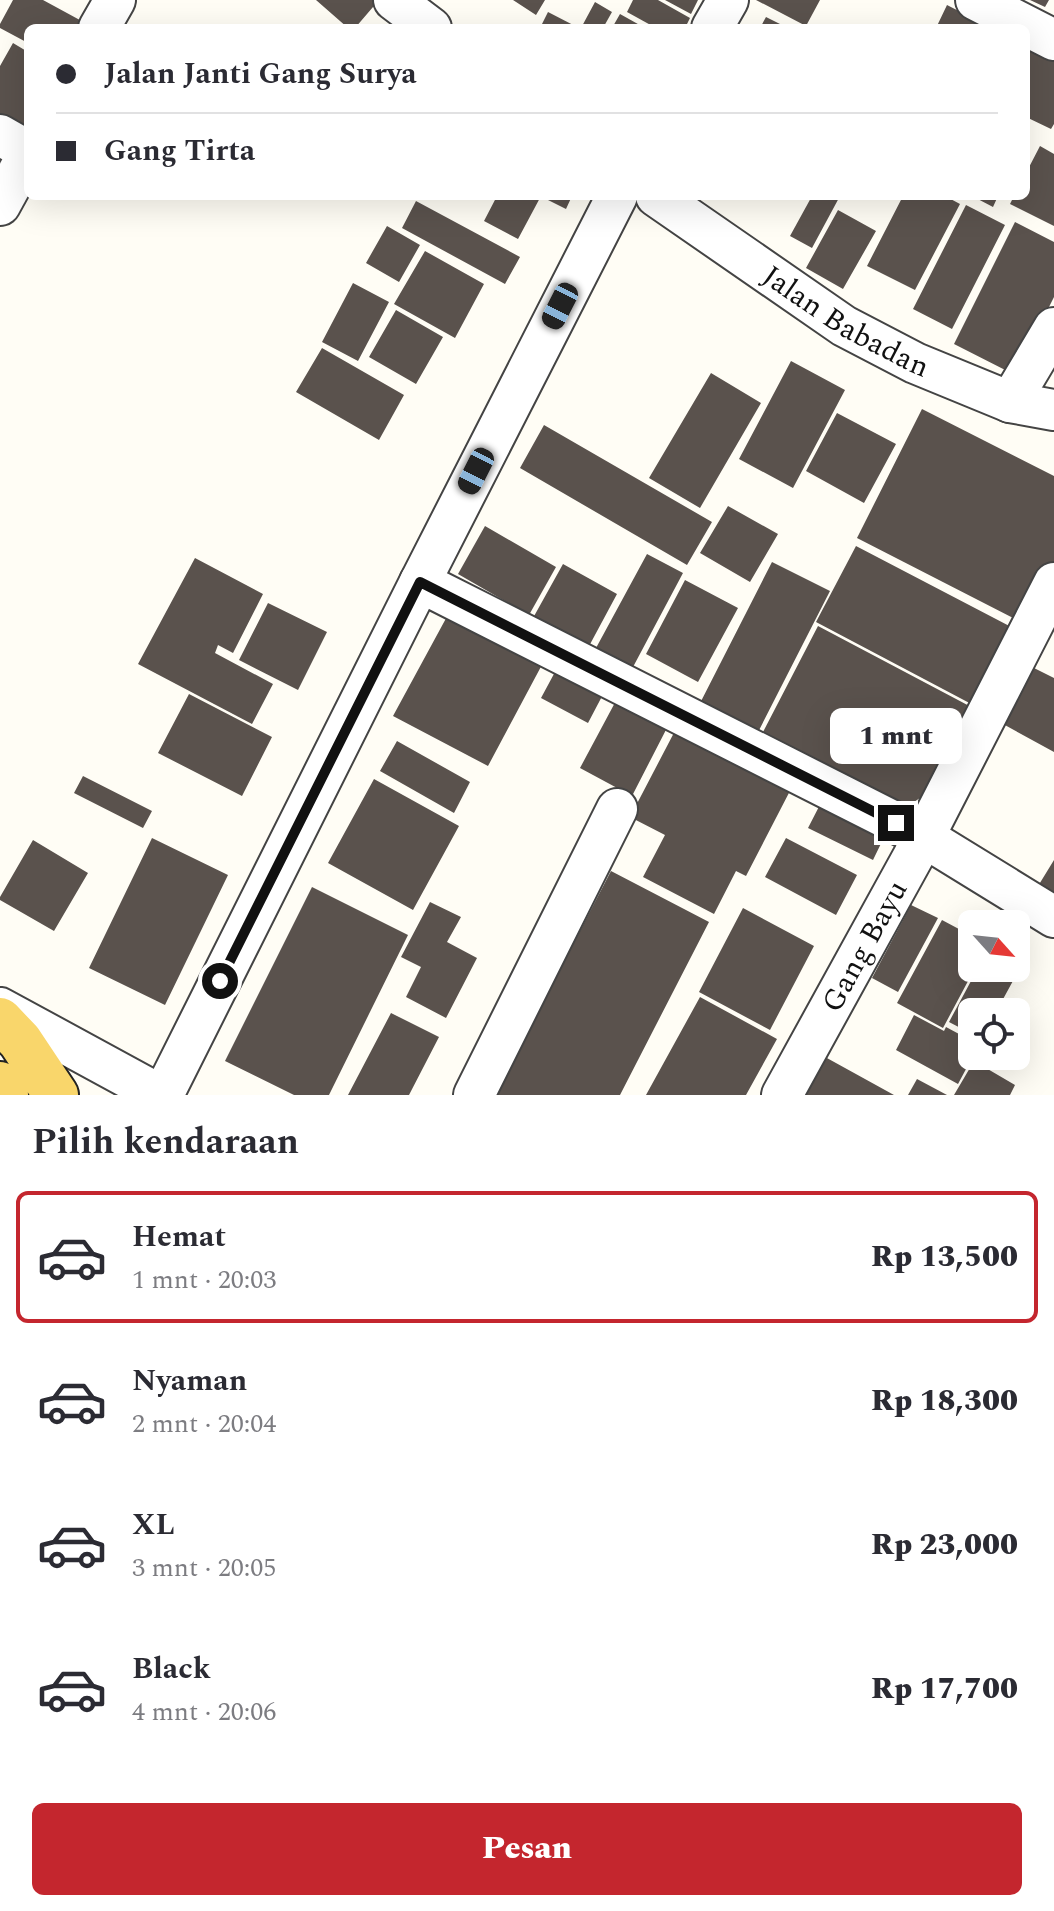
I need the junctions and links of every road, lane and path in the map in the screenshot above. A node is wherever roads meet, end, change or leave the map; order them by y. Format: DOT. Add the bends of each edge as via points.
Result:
graph roads {
  1 [pos="115,0"];
  2 [pos="394,0"];
  3 [pos="728,0"];
  4 [pos="976,0"];
  5 [pos="101,24"];
  6 [pos="426,24"];
  7 [pos="714,24"];
  8 [pos="1023,24"];
  9 [pos="1030,28"];
  10 [pos="1054,40"];
  11 [pos="0,135"];
  12 [pos="24,150"];
  13 [pos="24,160"];
  14 [pos="615,200"];
  15 [pos="662,200"];
  16 [pos="0,205"];
  17 [pos="1054,328"];
  18 [pos="1010,402"];
  19 [pos="1054,410"];
  20 [pos="420,582"];
  21 [pos="1054,583"];
  22 [pos="617,809"];
  23 [pos="924,837"];
  24 [pos="1054,917"];
  25 [pos="0,1008"];
  26 [pos="0,1020"];
  27 [pos="0,1084"];
  28 [pos="6,1095"];
  29 [pos="56,1095"];
  30 [pos="162,1095"];
  31 [pos="474,1095"];
  32 [pos="782,1095"];
  1 -- 5 [label="street"];
  2 -- 6 [label="street"];
  3 -- 7 [label="street"];
  4 -- 8 [label="street"];
  9 -- 10 [label="street"];
  11 -- 12 [label="street"];
  13 -- 16 [label="street"];
  14 -- 20 [label="street"];
  15 -- 18 [label="street, Jalan Babadan" via="844,326 915,363"];
  17 -- 18 [label="street"];
  18 -- 19 [label="street, Jalan Babadan"];
  20 -- 23 [label="street"];
  20 -- 30 [label="street"];
  21 -- 23 [label="street, Gang Bayu"];
  22 -- 31 [label="street"];
  23 -- 24 [label="street"];
  23 -- 32 [label="street, Gang Bayu"];
  25 -- 30 [label="street"];
  26 -- 29 [label="main road"];
  27 -- 28 [label="main road"];
}
